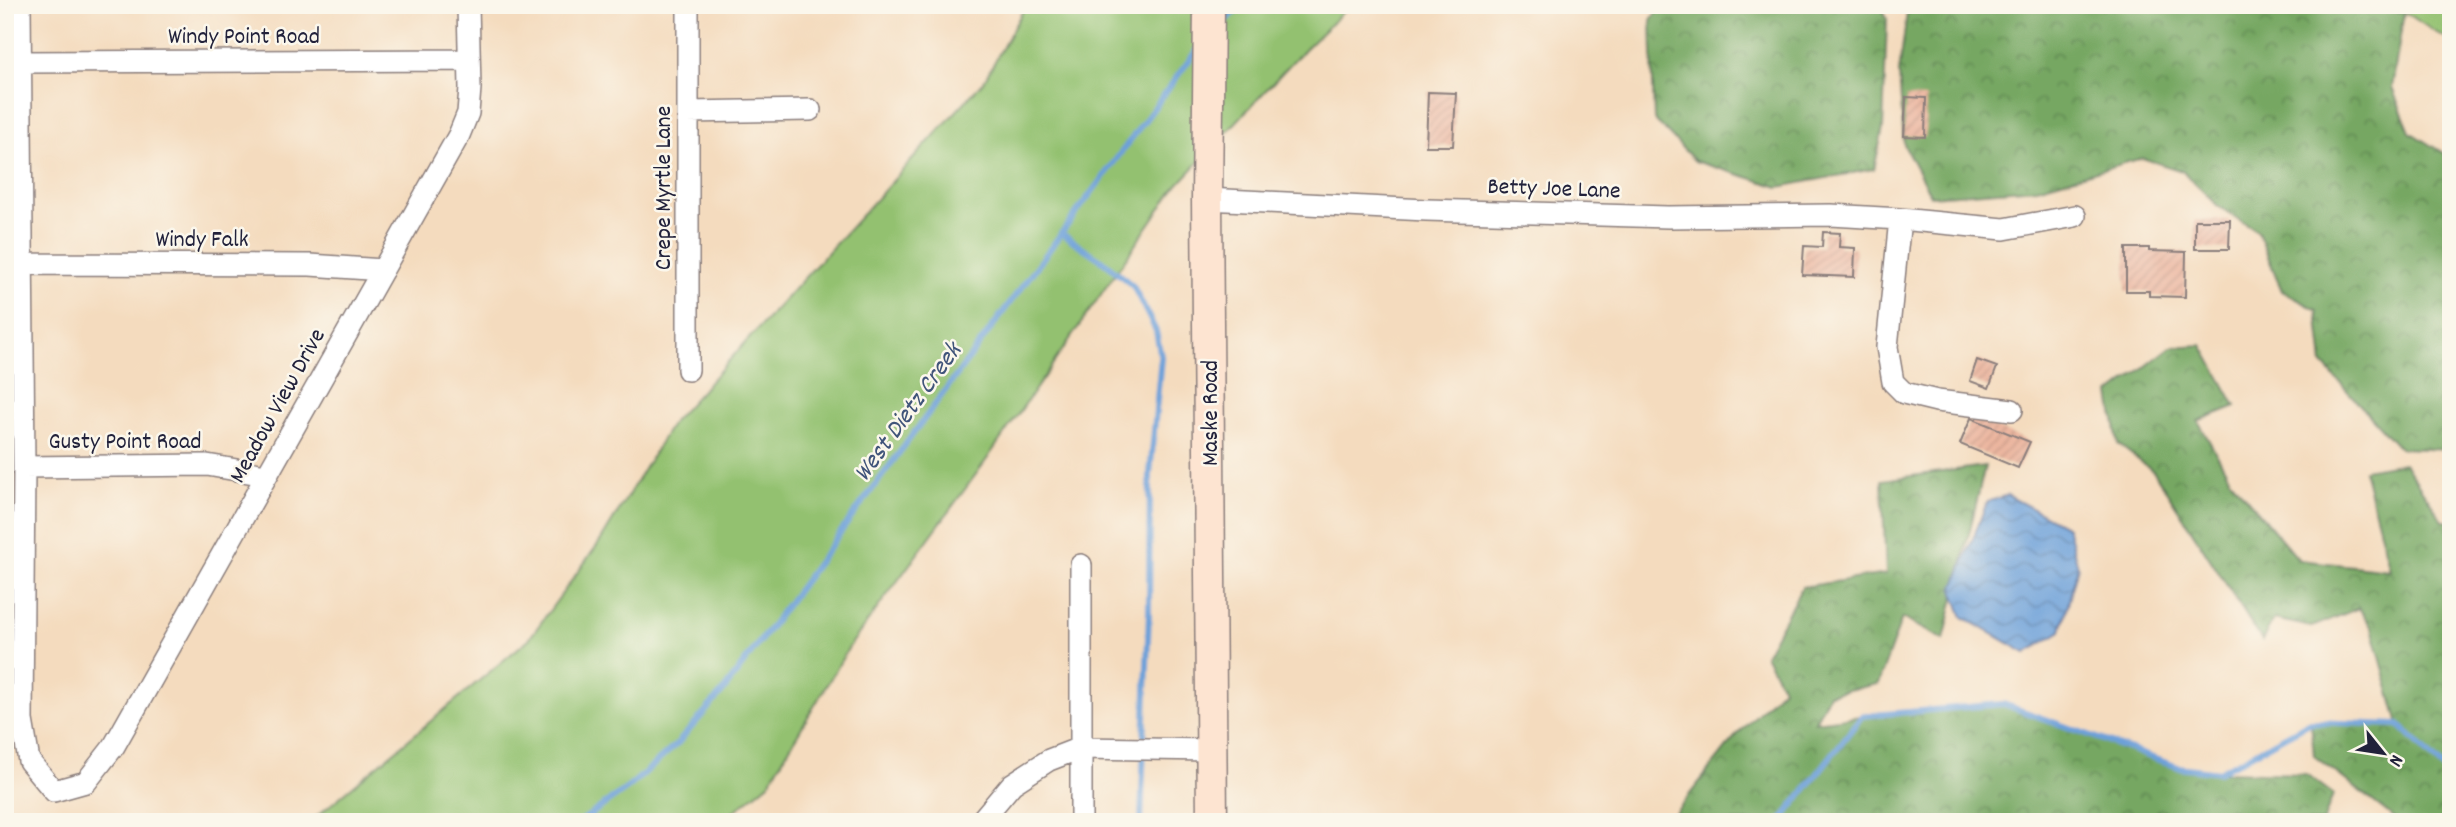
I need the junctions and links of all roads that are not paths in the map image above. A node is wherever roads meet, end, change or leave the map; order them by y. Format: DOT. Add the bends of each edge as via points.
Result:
graph roads {
  1 [pos="20,5"];
  2 [pos="468,5"];
  3 [pos="688,5"];
  4 [pos="1209,5"];
  5 [pos="468,60"];
  6 [pos="20,62"];
  7 [pos="810,110"];
  8 [pos="688,112"];
  9 [pos="1207,200"];
  10 [pos="2075,216"];
  11 [pos="1900,219"];
  12 [pos="21,264"];
  13 [pos="383,270"];
  14 [pos="688,370"];
  15 [pos="2012,410"];
  16 [pos="24,467"];
  17 [pos="266,475"];
  18 [pos="1081,565"];
  19 [pos="1080,748"];
  20 [pos="1211,750"];
  21 [pos="980,822"];
  22 [pos="1081,822"];
  23 [pos="1212,822"];
  1 -- 6 [label="street"];
  2 -- 5 [label="street, Meadow View Drive"];
  3 -- 8 [label="street, Crepe Myrtle Lane"];
  4 -- 9 [label="street, Maske Road"];
  5 -- 6 [label="street, Windy Point Road"];
  5 -- 13 [label="street, Meadow View Drive" via="468,113"];
  6 -- 12 [label="street"];
  7 -- 8 [label="street"];
  8 -- 14 [label="street, Crepe Myrtle Lane"];
  9 -- 11 [label="street, Betty Joe Lane" via="1426,210"];
  9 -- 20 [label="street, Maske Road"];
  10 -- 11 [label="street, Betty Joe Lane" via="2004,229"];
  11 -- 15 [label="street" via="1887,347 1893,382 1904,393"];
  12 -- 13 [label="street, Windy Falk" via="310,265"];
  12 -- 16 [label="street"];
  13 -- 17 [label="street, Meadow View Drive"];
  16 -- 17 [label="street, Gusty Point Road" via="206,465"];
  16 -- 17 [label="street, Meadow View Drive" via="22,720 29,761 54,791 86,782 114,746"];
  18 -- 19 [label="street"];
  19 -- 20 [label="street"];
  19 -- 21 [label="street" via="1049,760 1012,785"];
  19 -- 22 [label="street"];
  20 -- 23 [label="street, Maske Road"];
}
